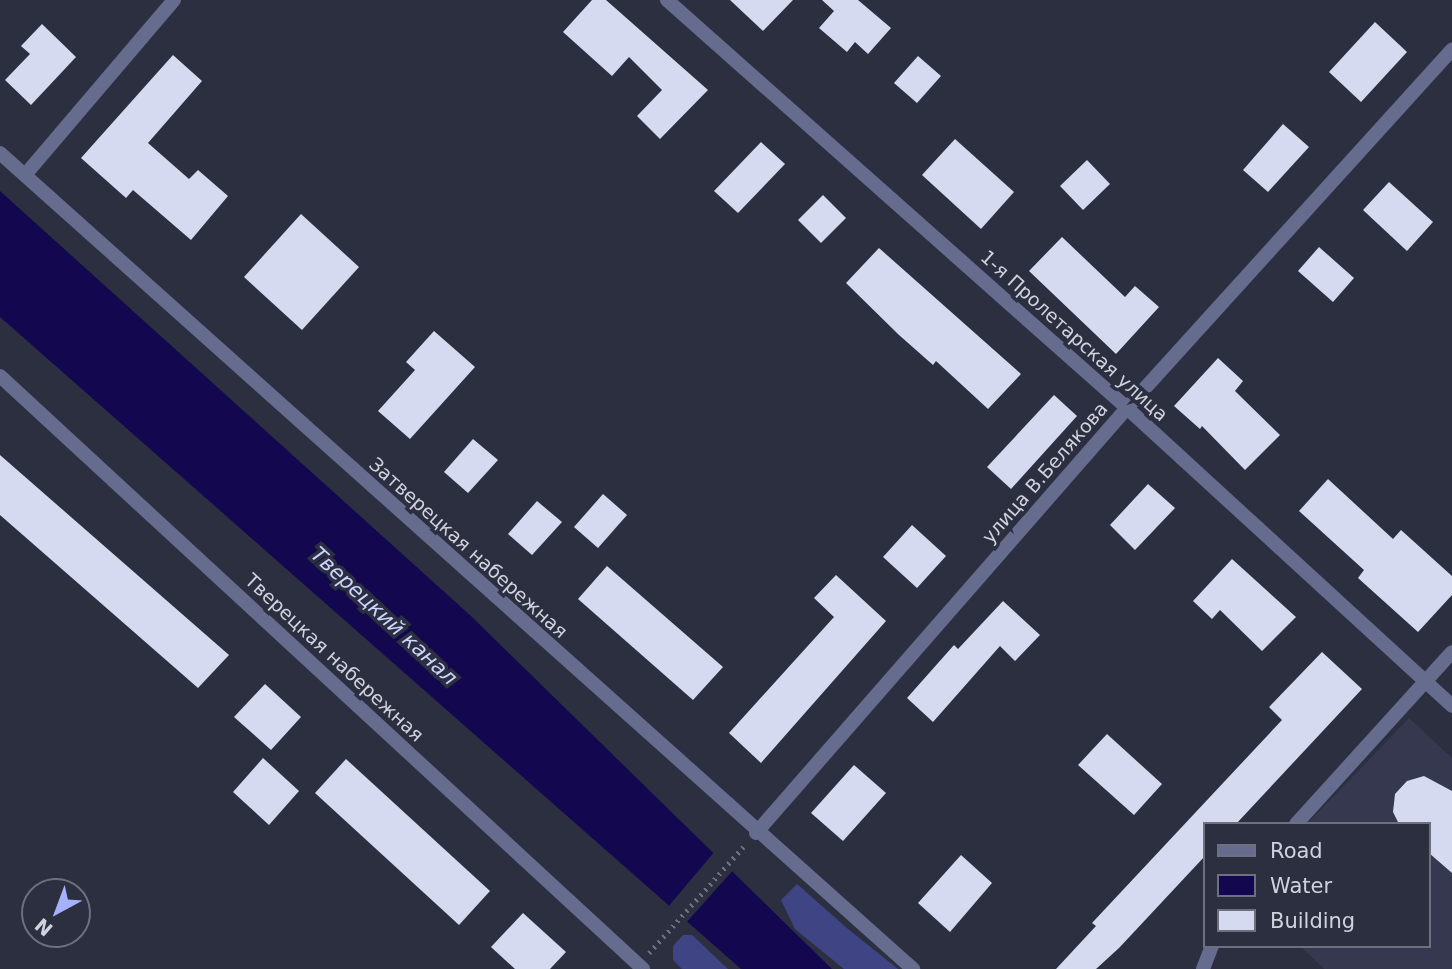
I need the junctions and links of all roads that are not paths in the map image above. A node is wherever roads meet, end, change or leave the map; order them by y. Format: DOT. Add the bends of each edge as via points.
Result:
graph roads {
  1 [pos="174,0"];
  2 [pos="667,0"];
  3 [pos="1452,49"];
  4 [pos="0,153"];
  5 [pos="25,174"];
  6 [pos="0,376"];
  7 [pos="1127,408"];
  8 [pos="1452,652"];
  9 [pos="1424,682"];
  10 [pos="1452,706"];
  11 [pos="1298,822"];
  12 [pos="756,833"];
  13 [pos="1211,948"];
  14 [pos="639,968"];
  15 [pos="913,969"];
  16 [pos="1203,969"];
  1 -- 5 [label="street"];
  2 -- 7 [label="street, 1-я Пролетарская улица"];
  3 -- 7 [label="street, улица В.Белякова"];
  4 -- 5 [label="street, Затверецкая набережная"];
  5 -- 12 [label="street, Затверецкая набережная"];
  6 -- 14 [label="street, Тверецкая набережная"];
  7 -- 9 [label="street, 1-я Пролетарская улица"];
  7 -- 12 [label="street, улица В.Белякова"];
  8 -- 9 [label="street"];
  9 -- 10 [label="street, 1-я Пролетарская улица"];
  9 -- 11 [label="street"];
  12 -- 15 [label="street, Затверецкая набережная"];
  13 -- 16 [label="street"];
}
